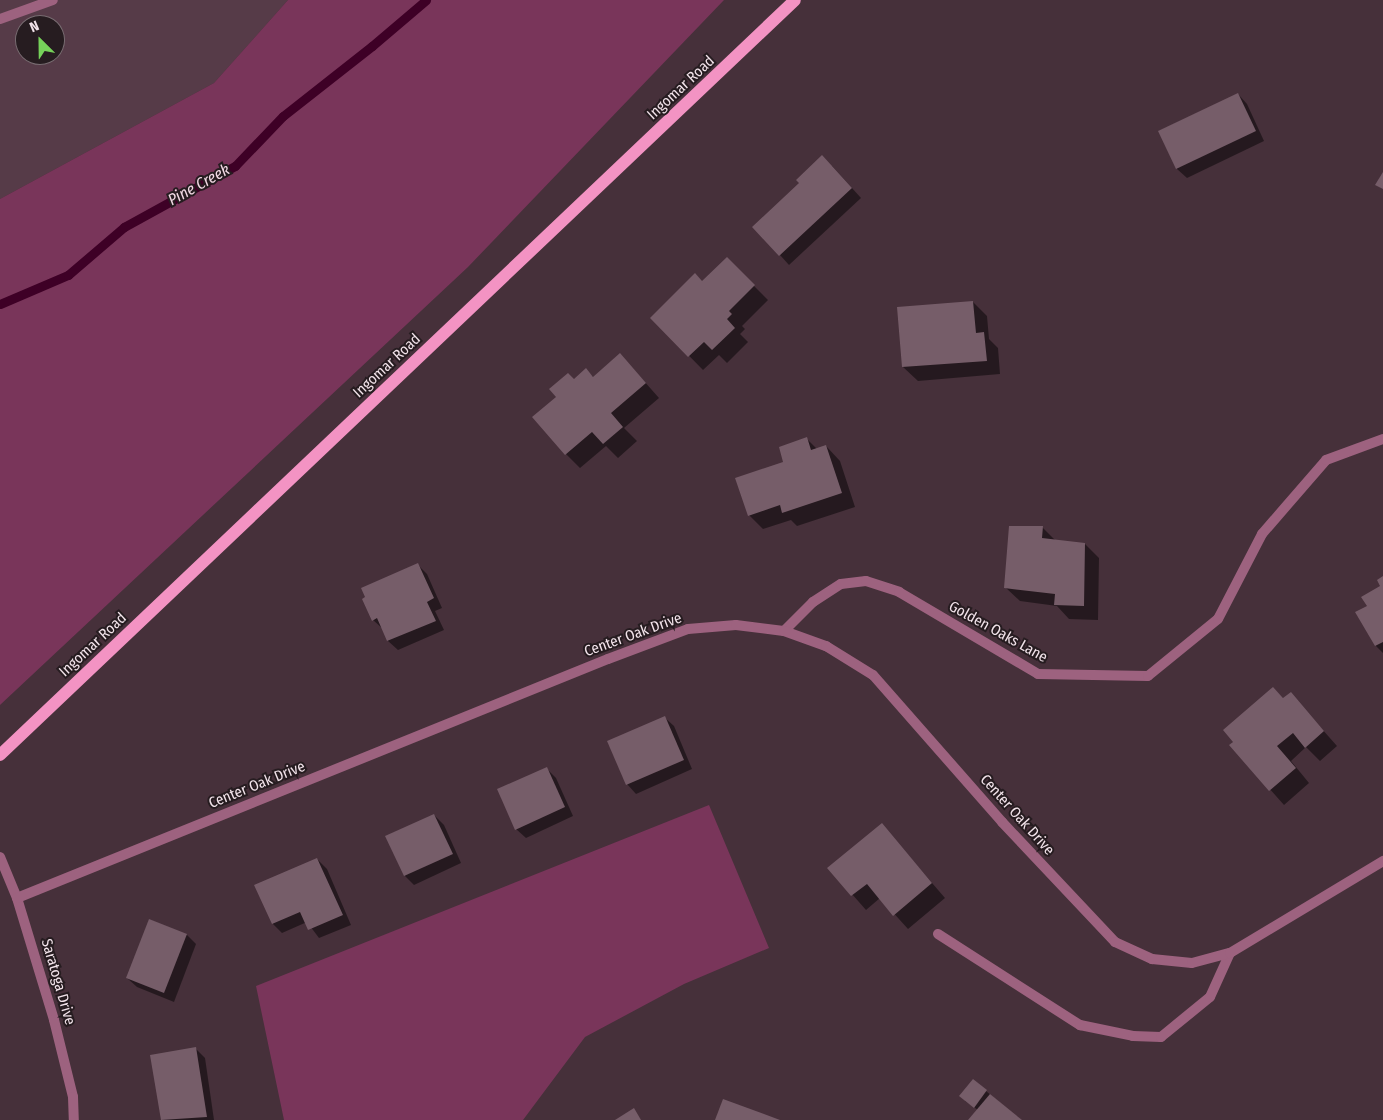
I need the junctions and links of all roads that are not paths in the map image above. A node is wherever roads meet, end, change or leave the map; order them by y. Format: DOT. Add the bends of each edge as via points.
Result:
graph roads {
  1 [pos="53,0"];
  2 [pos="795,0"];
  3 [pos="0,19"];
  4 [pos="1383,439"];
  5 [pos="784,631"];
  6 [pos="0,755"];
  7 [pos="0,857"];
  8 [pos="1383,860"];
  9 [pos="17,898"];
  10 [pos="938,934"];
  11 [pos="1230,953"];
  12 [pos="74,1120"];
  1 -- 3 [label="street"];
  2 -- 6 [label="main road, Ingomar Road"];
  4 -- 5 [label="street, Golden Oaks Lane" via="1326,460 1262,534 1218,619 1148,676 1038,674 899,592 866,581 842,584 820,597"];
  5 -- 9 [label="street, Center Oak Drive" via="736,625 688,629"];
  5 -- 11 [label="street, Center Oak Drive" via="826,646 873,675 1002,822 1115,942 1152,959 1192,963"];
  7 -- 9 [label="street, Saratoga Drive"];
  8 -- 11 [label="street, Center Oak Drive"];
  9 -- 12 [label="street, Saratoga Drive" via="54,1020 73,1097"];
  10 -- 11 [label="street" via="1080,1025 1134,1036 1160,1037 1210,997"];
}
